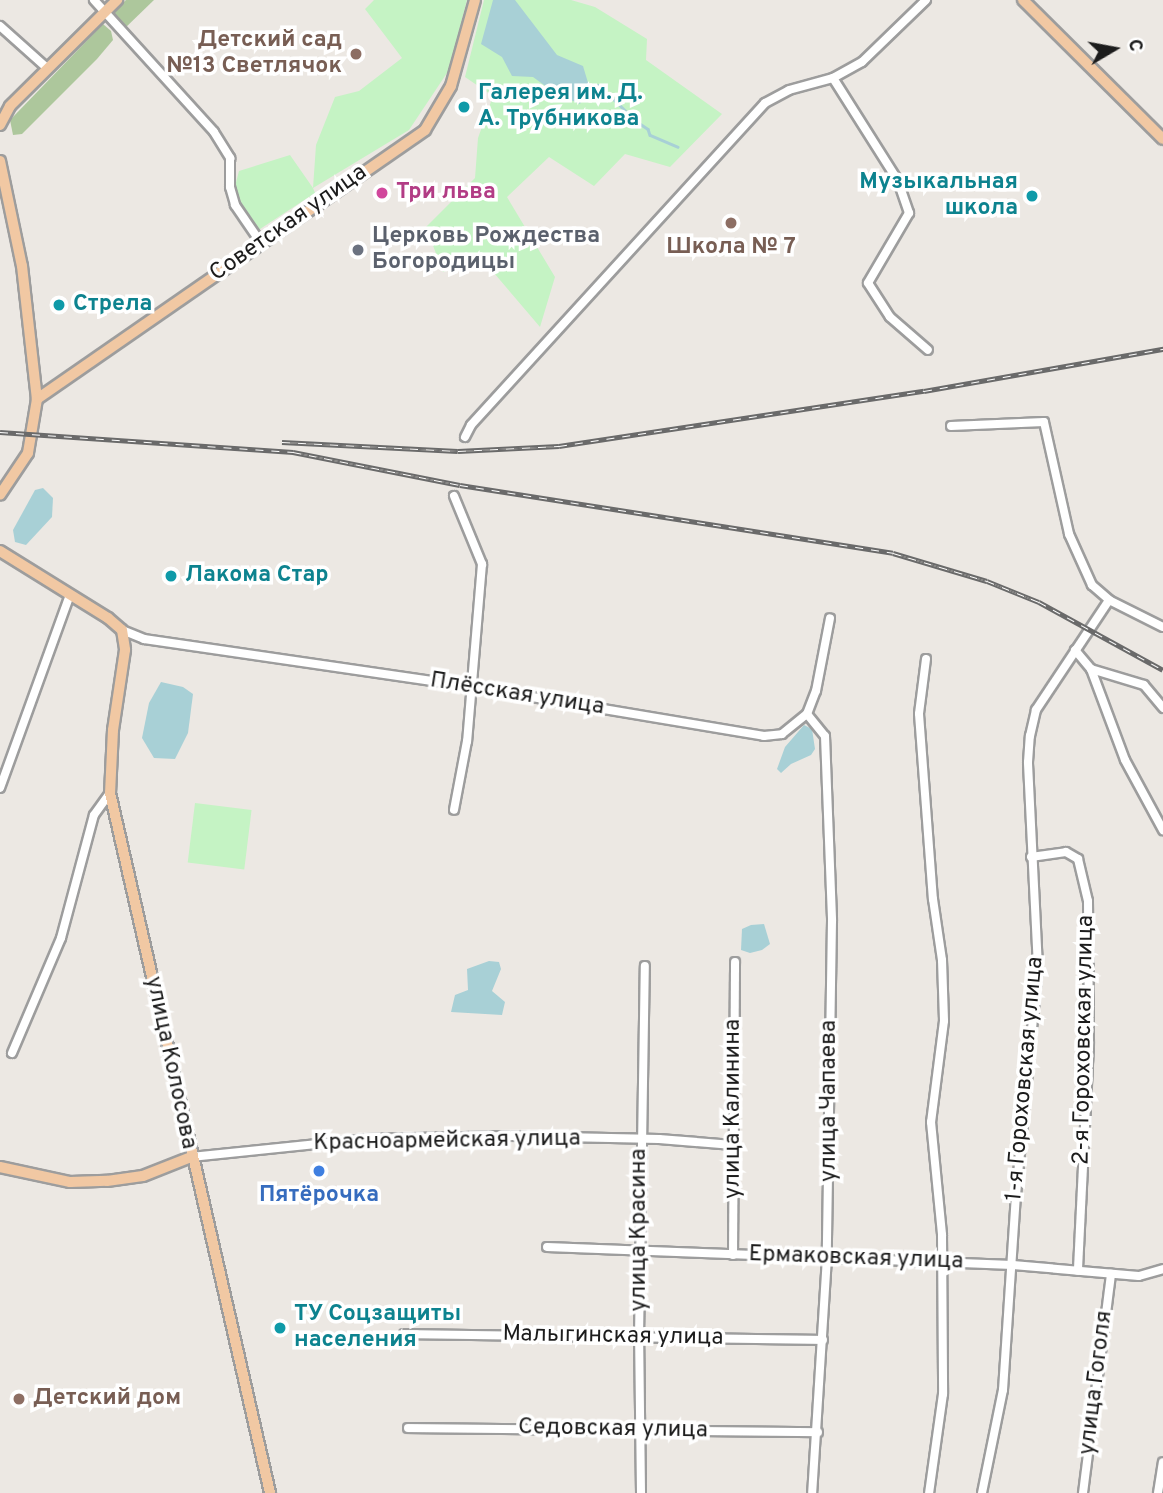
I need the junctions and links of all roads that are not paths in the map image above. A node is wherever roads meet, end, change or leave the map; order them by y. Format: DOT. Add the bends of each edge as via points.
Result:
graph roads {
  1 [pos="94,0"];
  2 [pos="117,0"];
  3 [pos="475,0"];
  4 [pos="926,0"];
  5 [pos="1023,0"];
  6 [pos="106,11"];
  7 [pos="0,26"];
  8 [pos="47,68"];
  9 [pos="833,78"];
  10 [pos="0,125"];
  11 [pos="1163,139"];
  12 [pos="0,161"];
  13 [pos="261,243"];
  14 [pos="928,350"];
  15 [pos="37,399"];
  16 [pos="951,426"];
  17 [pos="465,437"];
  18 [pos="0,495"];
  19 [pos="454,496"];
  20 [pos="0,551"];
  21 [pos="70,595"];
  22 [pos="1109,600"];
  23 [pos="830,618"];
  24 [pos="1163,627"];
  25 [pos="122,630"];
  26 [pos="1075,650"];
  27 [pos="926,659"];
  28 [pos="1091,669"];
  29 [pos="472,687"];
  30 [pos="1163,708"];
  31 [pos="807,714"];
  32 [pos="0,788"];
  33 [pos="110,793"];
  34 [pos="454,810"];
  35 [pos="1163,830"];
  36 [pos="1031,857"];
  37 [pos="735,962"];
  38 [pos="645,966"];
  39 [pos="12,1053"];
  40 [pos="641,1141"];
  41 [pos="733,1145"];
  42 [pos="191,1157"];
  43 [pos="0,1167"];
  44 [pos="547,1247"];
  45 [pos="642,1250"];
  46 [pos="733,1255"];
  47 [pos="827,1257"];
  48 [pos="942,1262"];
  49 [pos="1013,1265"];
  50 [pos="1163,1269"];
  51 [pos="1078,1271"];
  52 [pos="1111,1273"];
  53 [pos="404,1334"];
  54 [pos="639,1337"];
  55 [pos="823,1340"];
  56 [pos="408,1428"];
  57 [pos="641,1431"];
  58 [pos="818,1432"];
  59 [pos="1163,1462"];
  60 [pos="271,1493"];
  61 [pos="641,1493"];
  62 [pos="812,1493"];
  63 [pos="929,1493"];
  64 [pos="982,1493"];
  65 [pos="1083,1493"];
  66 [pos="1158,1493"];
  1 -- 6 [label="street"];
  2 -- 6 [label="main road"];
  3 -- 13 [label="main road, Советская улица" via="451,86 425,130"];
  4 -- 9 [label="street" via="862,62"];
  5 -- 11 [label="main road"];
  6 -- 8 [label="main road"];
  6 -- 13 [label="street" via="209,126 230,158 235,205"];
  7 -- 8 [label="street"];
  8 -- 10 [label="main road" via="10,106"];
  9 -- 14 [label="street" via="898,181 909,213 868,283 890,317"];
  9 -- 17 [label="street" via="789,90 765,103 471,425"];
  12 -- 15 [label="main road" via="22,266"];
  13 -- 15 [label="main road, Советская улица"];
  15 -- 18 [label="main road" via="28,453"];
  16 -- 22 [label="street" via="1044,422 1069,534 1092,585"];
  19 -- 29 [label="street" via="482,564"];
  20 -- 21 [label="main road"];
  21 -- 25 [label="main road"];
  21 -- 32 [label="street"];
  22 -- 24 [label="street"];
  22 -- 26 [label="street, 1-я Гороховская улица"];
  23 -- 31 [label="street"];
  25 -- 29 [label="street, Плёсская улица" via="144,639"];
  25 -- 33 [label="main road, улица Колосова" via="125,650 113,730"];
  26 -- 28 [label="street"];
  26 -- 36 [label="street, 1-я Гороховская улица" via="1036,710 1030,736"];
  27 -- 48 [label="street" via="919,714 942,972 944,1021 931,1122"];
  28 -- 30 [label="street" via="1144,685"];
  28 -- 35 [label="street" via="1125,760"];
  29 -- 31 [label="street, Плёсская улица" via="764,736 782,734"];
  29 -- 34 [label="street"];
  31 -- 47 [label="street, улица Чапаева" via="825,736 829,832"];
  33 -- 39 [label="street" via="94,815 61,938"];
  33 -- 42 [label="main road, улица Колосова"];
  36 -- 49 [label="street, 1-я Гороховская улица" via="1038,968"];
  36 -- 51 [label="street, 2-я Гороховская улица" via="1066,852 1078,859 1087,901 1089,1044"];
  37 -- 41 [label="street, улица Калинина"];
  38 -- 40 [label="street, улица Красина"];
  40 -- 41 [label="street, Красноармейская улица"];
  40 -- 42 [label="street, Красноармейская улица" via="512,1136 342,1140"];
  40 -- 45 [label="street, улица Красина"];
  41 -- 46 [label="street, улица Калинина"];
  42 -- 43 [label="main road, Красноармейская улица" via="143,1176 107,1181 60,1181"];
  42 -- 60 [label="main road, улица Колосова"];
  44 -- 45 [label="street, Ермаковская улица"];
  45 -- 46 [label="street, Ермаковская улица"];
  45 -- 54 [label="street, улица Красина"];
  46 -- 47 [label="street, Ермаковская улица"];
  47 -- 48 [label="street, Ермаковская улица"];
  47 -- 55 [label="street, улица Чапаева"];
  48 -- 49 [label="street, Ермаковская улица"];
  48 -- 63 [label="street" via="943,1394"];
  49 -- 51 [label="street, Ермаковская улица"];
  49 -- 64 [label="street, 1-я Гороховская улица" via="1003,1390"];
  50 -- 52 [label="street, Ермаковская улица" via="1139,1276"];
  51 -- 52 [label="street, Ермаковская улица"];
  52 -- 65 [label="street, улица Гоголя"];
  53 -- 54 [label="street, Малыгинская улица"];
  54 -- 55 [label="street, Малыгинская улица"];
  54 -- 57 [label="street, улица Красина"];
  55 -- 58 [label="street, улица Чапаева"];
  56 -- 57 [label="street, Седовская улица"];
  57 -- 58 [label="street, Седовская улица"];
  57 -- 61 [label="street, улица Красина"];
  58 -- 62 [label="street, улица Чапаева"];
  59 -- 66 [label="street"];
}
